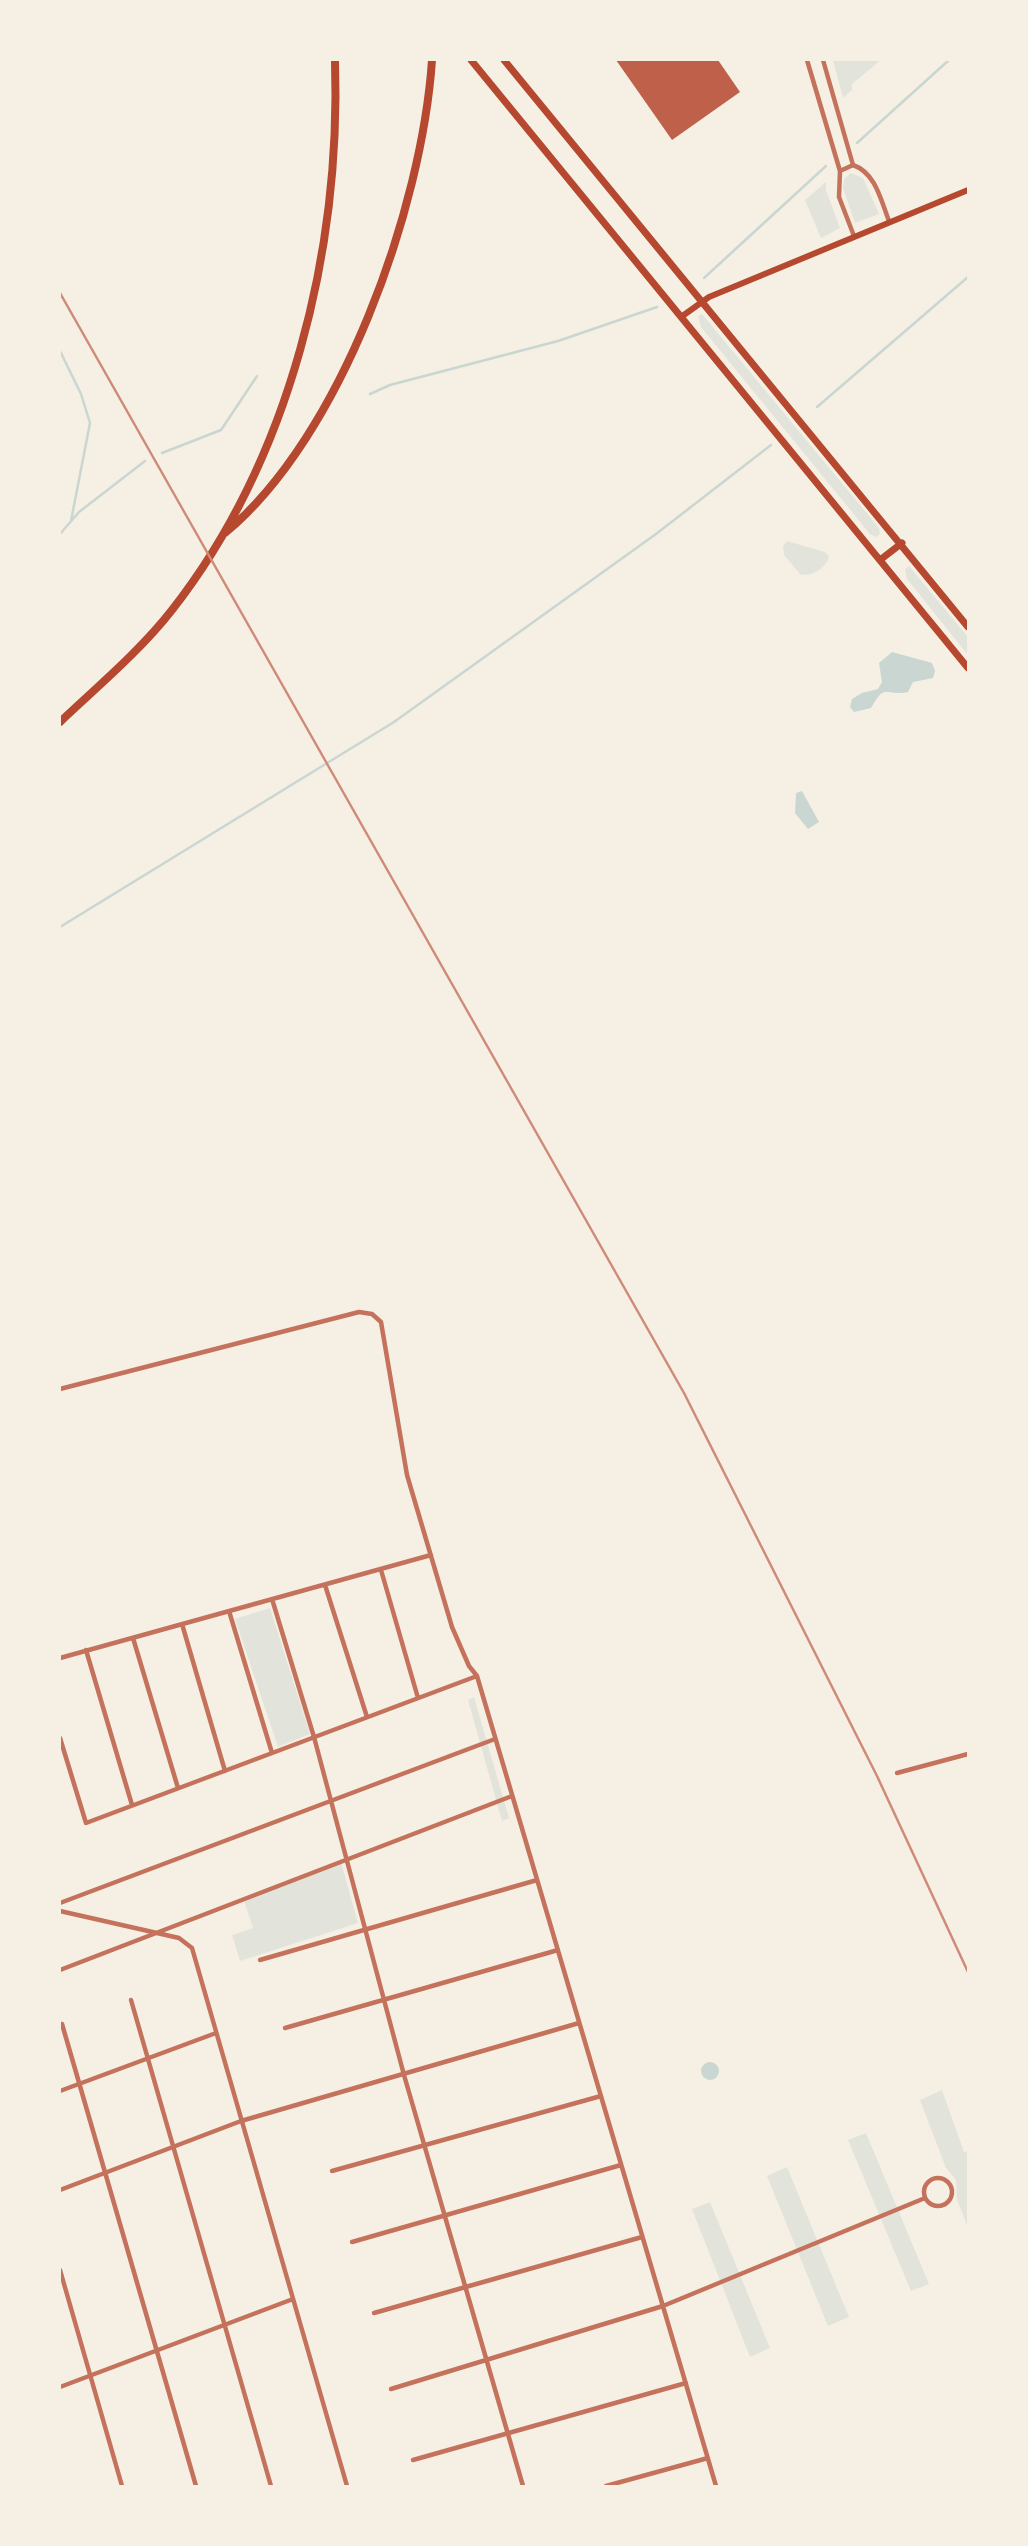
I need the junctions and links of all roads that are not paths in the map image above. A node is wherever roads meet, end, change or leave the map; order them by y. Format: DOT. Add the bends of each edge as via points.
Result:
graph roads {
  1 [pos="335,60"];
  2 [pos="432,60"];
  3 [pos="471,60"];
  4 [pos="505,60"];
  5 [pos="807,60"];
  6 [pos="823,60"];
  7 [pos="853,165"];
  8 [pos="839,172"];
  9 [pos="968,190"];
  10 [pos="890,221"];
  11 [pos="854,236"];
  12 [pos="702,300"];
  13 [pos="681,317"];
  14 [pos="218,540"];
  15 [pos="902,543"];
  16 [pos="880,560"];
  17 [pos="968,627"];
  18 [pos="968,668"];
  19 [pos="60,722"];
  20 [pos="60,1389"];
  21 [pos="431,1555"];
  22 [pos="381,1570"];
  23 [pos="325,1585"];
  24 [pos="272,1600"];
  25 [pos="229,1611"];
  26 [pos="182,1624"];
  27 [pos="133,1637"];
  28 [pos="86,1650"];
  29 [pos="60,1658"];
  30 [pos="477,1676"];
  31 [pos="418,1698"];
  32 [pos="368,1717"];
  33 [pos="314,1737"];
  34 [pos="60,1738"];
  35 [pos="495,1739"];
  36 [pos="272,1753"];
  37 [pos="968,1754"];
  38 [pos="226,1771"];
  39 [pos="897,1773"];
  40 [pos="178,1788"];
  41 [pos="512,1796"];
  42 [pos="329,1799"];
  43 [pos="132,1805"];
  44 [pos="346,1859"];
  45 [pos="537,1880"];
  46 [pos="60,1903"];
  47 [pos="60,1911"];
  48 [pos="365,1929"];
  49 [pos="156,1933"];
  50 [pos="558,1950"];
  51 [pos="260,1960"];
  52 [pos="60,1970"];
  53 [pos="131,2000"];
  54 [pos="384,2000"];
  55 [pos="579,2023"];
  56 [pos="62,2024"];
  57 [pos="285,2028"];
  58 [pos="216,2033"];
  59 [pos="148,2058"];
  60 [pos="404,2075"];
  61 [pos="79,2084"];
  62 [pos="60,2091"];
  63 [pos="601,2096"];
  64 [pos="241,2122"];
  65 [pos="425,2145"];
  66 [pos="173,2147"];
  67 [pos="621,2165"];
  68 [pos="332,2171"];
  69 [pos="105,2173"];
  70 [pos="60,2190"];
  71 [pos="925,2198"];
  72 [pos="445,2215"];
  73 [pos="642,2237"];
  74 [pos="352,2242"];
  75 [pos="60,2270"];
  76 [pos="465,2287"];
  77 [pos="293,2299"];
  78 [pos="663,2306"];
  79 [pos="374,2313"];
  80 [pos="225,2325"];
  81 [pos="156,2351"];
  82 [pos="487,2361"];
  83 [pos="90,2376"];
  84 [pos="686,2383"];
  85 [pos="60,2387"];
  86 [pos="391,2389"];
  87 [pos="508,2433"];
  88 [pos="708,2458"];
  89 [pos="412,2460"];
  90 [pos="122,2487"];
  91 [pos="196,2487"];
  92 [pos="271,2487"];
  93 [pos="347,2487"];
  94 [pos="523,2487"];
  95 [pos="606,2487"];
  96 [pos="716,2487"];
  1 -- 14 [label="highway" via="331,185 311,304 272,428"];
  2 -- 14 [label="highway" via="415,175 364,324 299,446 255,503"];
  3 -- 13 [label="main road"];
  4 -- 12 [label="main road"];
  5 -- 8 [label="street"];
  6 -- 7 [label="street"];
  7 -- 8 [label="street"];
  7 -- 10 [label="street" via="874,183"];
  8 -- 11 [label="street" via="839,197"];
  9 -- 10 [label="main road"];
  10 -- 11 [label="main road"];
  11 -- 12 [label="main road"];
  12 -- 13 [label="main road"];
  12 -- 15 [label="main road"];
  13 -- 16 [label="main road"];
  14 -- 19 [label="highway" via="173,609 147,639"];
  15 -- 16 [label="main road"];
  15 -- 17 [label="main road"];
  16 -- 18 [label="main road"];
  20 -- 21 [label="street" via="359,1312 372,1314 381,1322 407,1475"];
  21 -- 22 [label="street"];
  21 -- 30 [label="street" via="460,1647"];
  22 -- 23 [label="street"];
  22 -- 31 [label="street"];
  23 -- 24 [label="street"];
  23 -- 32 [label="street"];
  24 -- 25 [label="street"];
  24 -- 33 [label="street"];
  25 -- 26 [label="street"];
  25 -- 36 [label="street"];
  26 -- 27 [label="street"];
  26 -- 38 [label="street"];
  27 -- 28 [label="street"];
  27 -- 40 [label="street"];
  28 -- 29 [label="street"];
  28 -- 43 [label="street"];
  30 -- 31 [label="street"];
  30 -- 35 [label="street"];
  31 -- 32 [label="street"];
  32 -- 33 [label="street"];
  33 -- 36 [label="street"];
  33 -- 42 [label="street"];
  34 -- 43 [label="street" via="86,1823"];
  35 -- 41 [label="street"];
  35 -- 42 [label="street"];
  36 -- 38 [label="street"];
  37 -- 39 [label="street"];
  38 -- 40 [label="street"];
  40 -- 43 [label="street"];
  41 -- 44 [label="street"];
  41 -- 45 [label="street"];
  42 -- 44 [label="street"];
  42 -- 46 [label="street"];
  44 -- 48 [label="street"];
  44 -- 49 [label="street"];
  45 -- 48 [label="street"];
  45 -- 50 [label="street"];
  47 -- 49 [label="street"];
  48 -- 51 [label="street"];
  48 -- 54 [label="street"];
  49 -- 52 [label="street"];
  49 -- 58 [label="street" via="179,1938 192,1948"];
  50 -- 54 [label="street"];
  50 -- 55 [label="street"];
  53 -- 59 [label="street"];
  54 -- 57 [label="street"];
  54 -- 60 [label="street"];
  55 -- 60 [label="street"];
  55 -- 63 [label="street"];
  56 -- 61 [label="street"];
  58 -- 59 [label="street"];
  58 -- 64 [label="street"];
  59 -- 61 [label="street"];
  59 -- 66 [label="street"];
  60 -- 64 [label="street"];
  60 -- 65 [label="street"];
  61 -- 62 [label="street"];
  61 -- 69 [label="street"];
  63 -- 65 [label="street"];
  63 -- 67 [label="street"];
  64 -- 66 [label="street"];
  64 -- 77 [label="street"];
  65 -- 68 [label="street"];
  65 -- 72 [label="street"];
  66 -- 69 [label="street"];
  66 -- 80 [label="street"];
  67 -- 72 [label="street"];
  67 -- 73 [label="street"];
  69 -- 70 [label="street"];
  69 -- 81 [label="street"];
  71 -- 71 [label="street" via="932,2205 944,2205 952,2197 952,2188 945,2180 933,2179 926,2185"];
  71 -- 78 [label="street"];
  72 -- 74 [label="street"];
  72 -- 76 [label="street"];
  73 -- 76 [label="street"];
  73 -- 78 [label="street"];
  75 -- 83 [label="street"];
  76 -- 79 [label="street"];
  76 -- 82 [label="street"];
  77 -- 80 [label="street"];
  77 -- 93 [label="street"];
  78 -- 82 [label="street"];
  78 -- 84 [label="street"];
  80 -- 81 [label="street"];
  80 -- 92 [label="street"];
  81 -- 83 [label="street"];
  81 -- 91 [label="street"];
  82 -- 86 [label="street"];
  82 -- 87 [label="street"];
  83 -- 85 [label="street"];
  83 -- 90 [label="street"];
  84 -- 87 [label="street"];
  84 -- 88 [label="street"];
  87 -- 89 [label="street"];
  87 -- 94 [label="street"];
  88 -- 95 [label="street"];
  88 -- 96 [label="street"];
}
